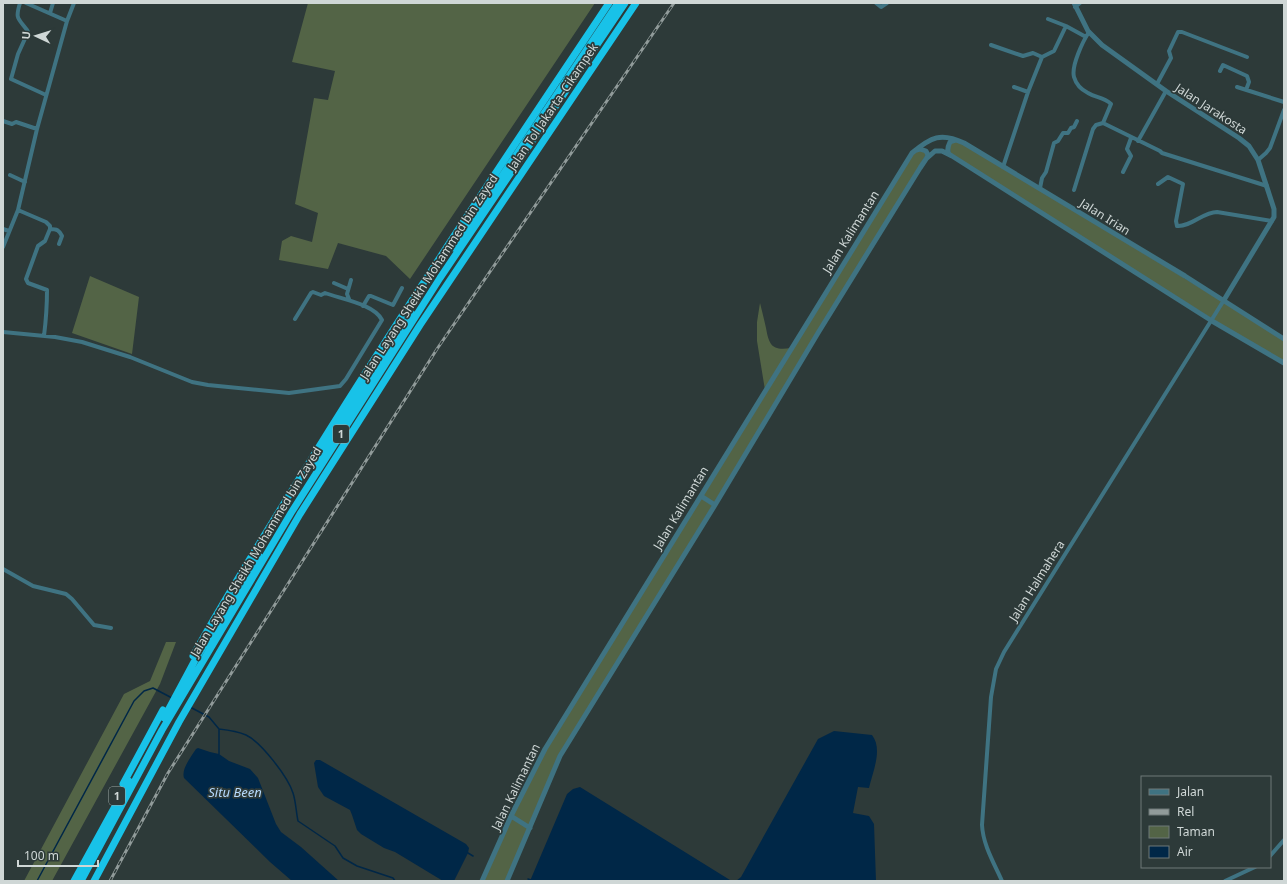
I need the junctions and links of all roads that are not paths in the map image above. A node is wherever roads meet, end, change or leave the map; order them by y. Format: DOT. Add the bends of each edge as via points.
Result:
graph roads {
  1 [pos="20,3"];
  2 [pos="26,3"];
  3 [pos="53,3"];
  4 [pos="74,3"];
  5 [pos="610,3"];
  6 [pos="618,3"];
  7 [pos="625,3"];
  8 [pos="636,3"];
  9 [pos="876,3"];
  10 [pos="887,3"];
  11 [pos="1080,3"];
  12 [pos="1074,5"];
  13 [pos="50,13"];
  14 [pos="1048,19"];
  15 [pos="68,21"];
  16 [pos="1066,26"];
  17 [pos="1087,35"];
  18 [pos="991,45"];
  19 [pos="1042,57"];
  20 [pos="1247,57"];
  21 [pos="1220,71"];
  22 [pos="1157,84"];
  23 [pos="1014,87"];
  24 [pos="1238,87"];
  25 [pos="1246,90"];
  26 [pos="1166,91"];
  27 [pos="1028,92"];
  28 [pos="46,95"];
  29 [pos="1284,102"];
  30 [pos="1284,110"];
  31 [pos="3,121"];
  32 [pos="1077,121"];
  33 [pos="1103,123"];
  34 [pos="37,129"];
  35 [pos="1131,138"];
  36 [pos="957,139"];
  37 [pos="1138,141"];
  38 [pos="912,153"];
  39 [pos="951,155"];
  40 [pos="926,159"];
  41 [pos="1258,160"];
  42 [pos="1003,167"];
  43 [pos="1123,172"];
  44 [pos="10,176"];
  45 [pos="25,182"];
  46 [pos="1158,184"];
  47 [pos="1267,186"];
  48 [pos="1040,188"];
  49 [pos="1074,190"];
  50 [pos="18,210"];
  51 [pos="1272,221"];
  52 [pos="3,228"];
  53 [pos="50,229"];
  54 [pos="9,231"];
  55 [pos="59,244"];
  56 [pos="3,247"];
  57 [pos="351,280"];
  58 [pos="334,283"];
  59 [pos="402,288"];
  60 [pos="348,289"];
  61 [pos="349,299"];
  62 [pos="1224,300"];
  63 [pos="363,306"];
  64 [pos="295,319"];
  65 [pos="1212,320"];
  66 [pos="3,332"];
  67 [pos="44,336"];
  68 [pos="1284,339"];
  69 [pos="1284,363"];
  70 [pos="701,496"];
  71 [pos="714,505"];
  72 [pos="3,570"];
  73 [pos="111,628"];
  74 [pos="511,816"];
  75 [pos="530,828"];
  76 [pos="1284,840"];
  77 [pos="1271,855"];
  78 [pos="1253,868"];
  79 [pos="71,881"];
  80 [pos="74,881"];
  81 [pos="81,881"];
  82 [pos="94,881"];
  83 [pos="482,881"];
  84 [pos="507,881"];
  85 [pos="1002,881"];
  86 [pos="1225,881"];
  1 -- 28 [label="street" via="18,19 28,32 11,79"];
  2 -- 13 [label="street"];
  3 -- 13 [label="street"];
  4 -- 15 [label="street"];
  5 -- 79 [label="highway, Jalan Tol Jakarta–Cikampek / 1" via="499,167 340,413 210,626"];
  6 -- 80 [label="highway, Jalan Layang Sheikh Mohammed bin Zayed / 1" via="350,408 194,662"];
  7 -- 81 [label="highway, Jalan Layang Sheikh Mohammed bin Zayed / 1" via="440,278 291,512 162,730"];
  8 -- 82 [label="highway, Jalan Tol Jakarta–Cikampek / 1" via="420,325 300,514 193,697"];
  9 -- 10 [label="street" via="881,7"];
  11 -- 12 [label="street"];
  12 -- 17 [label="street, Jalan Jarakosta"];
  13 -- 15 [label="street"];
  14 -- 16 [label="street"];
  15 -- 28 [label="street"];
  16 -- 17 [label="street"];
  16 -- 19 [label="street" via="1054,51"];
  17 -- 22 [label="street, Jalan Jarakosta"];
  17 -- 33 [label="street" via="1073,71 1074,77 1087,93 1110,104"];
  18 -- 19 [label="street" via="1023,56 1033,53"];
  19 -- 27 [label="street"];
  20 -- 22 [label="street" via="1178,32 1169,51 1171,59"];
  21 -- 25 [label="street" via="1223,65 1247,76 1249,82"];
  22 -- 26 [label="street, Jalan Jarakosta"];
  23 -- 27 [label="street"];
  24 -- 25 [label="street"];
  25 -- 29 [label="street"];
  26 -- 37 [label="street"];
  26 -- 41 [label="street, Jalan Jarakosta" via="1239,138 1249,146"];
  27 -- 42 [label="street"];
  28 -- 34 [label="street"];
  30 -- 41 [label="street" via="1270,148"];
  31 -- 34 [label="street" via="12,124 16,122"];
  32 -- 48 [label="street" via="1068,133 1063,133 1054,143"];
  33 -- 35 [label="street"];
  33 -- 49 [label="street" via="1093,129"];
  34 -- 45 [label="street"];
  35 -- 37 [label="street"];
  35 -- 43 [label="street" via="1127,150 1130,156"];
  36 -- 38 [label="street, Jalan Irian" via="934,138"];
  36 -- 39 [label="street" via="950,142 948,147"];
  36 -- 42 [label="street, Jalan Irian"];
  37 -- 47 [label="street" via="1162,153"];
  38 -- 40 [label="street" via="923,149 928,155"];
  38 -- 70 [label="street, Jalan Kalimantan"];
  39 -- 40 [label="street" via="935,151"];
  39 -- 65 [label="street"];
  40 -- 71 [label="street, Jalan Kalimantan"];
  41 -- 47 [label="street, Jalan Jarakosta"];
  42 -- 48 [label="street, Jalan Irian"];
  44 -- 45 [label="street"];
  45 -- 50 [label="street"];
  46 -- 51 [label="street" via="1168,177 1183,184 1177,226 1213,212"];
  47 -- 51 [label="street, Jalan Jarakosta" via="1274,209"];
  48 -- 62 [label="street, Jalan Irian"];
  50 -- 53 [label="street" via="46,222"];
  50 -- 54 [label="street"];
  51 -- 62 [label="street"];
  52 -- 54 [label="street"];
  53 -- 55 [label="street" via="60,232 62,236"];
  53 -- 67 [label="street" via="46,242 38,246 26,279 28,283 47,290"];
  54 -- 56 [label="street"];
  57 -- 60 [label="street"];
  58 -- 60 [label="street"];
  59 -- 63 [label="street" via="393,305 369,296"];
  60 -- 61 [label="street"];
  61 -- 63 [label="street"];
  61 -- 64 [label="street" via="312,292"];
  62 -- 65 [label="street, Jalan Halmahera"];
  62 -- 68 [label="street, Jalan Irian"];
  63 -- 67 [label="street" via="382,320 344,382 338,387 294,393 197,383 97,346"];
  65 -- 69 [label="street"];
  65 -- 85 [label="street, Jalan Halmahera" via="996,669 991,697 982,825 986,844"];
  66 -- 67 [label="street"];
  70 -- 71 [label="street"];
  70 -- 74 [label="street, Jalan Kalimantan" via="545,749"];
  71 -- 75 [label="street, Jalan Kalimantan" via="560,756"];
  72 -- 73 [label="street" via="33,586 66,594 94,625"];
  74 -- 75 [label="street"];
  74 -- 83 [label="street, Jalan Kalimantan"];
  75 -- 84 [label="street, Jalan Kalimantan"];
  76 -- 77 [label="street"];
  78 -- 86 [label="street"];
}
